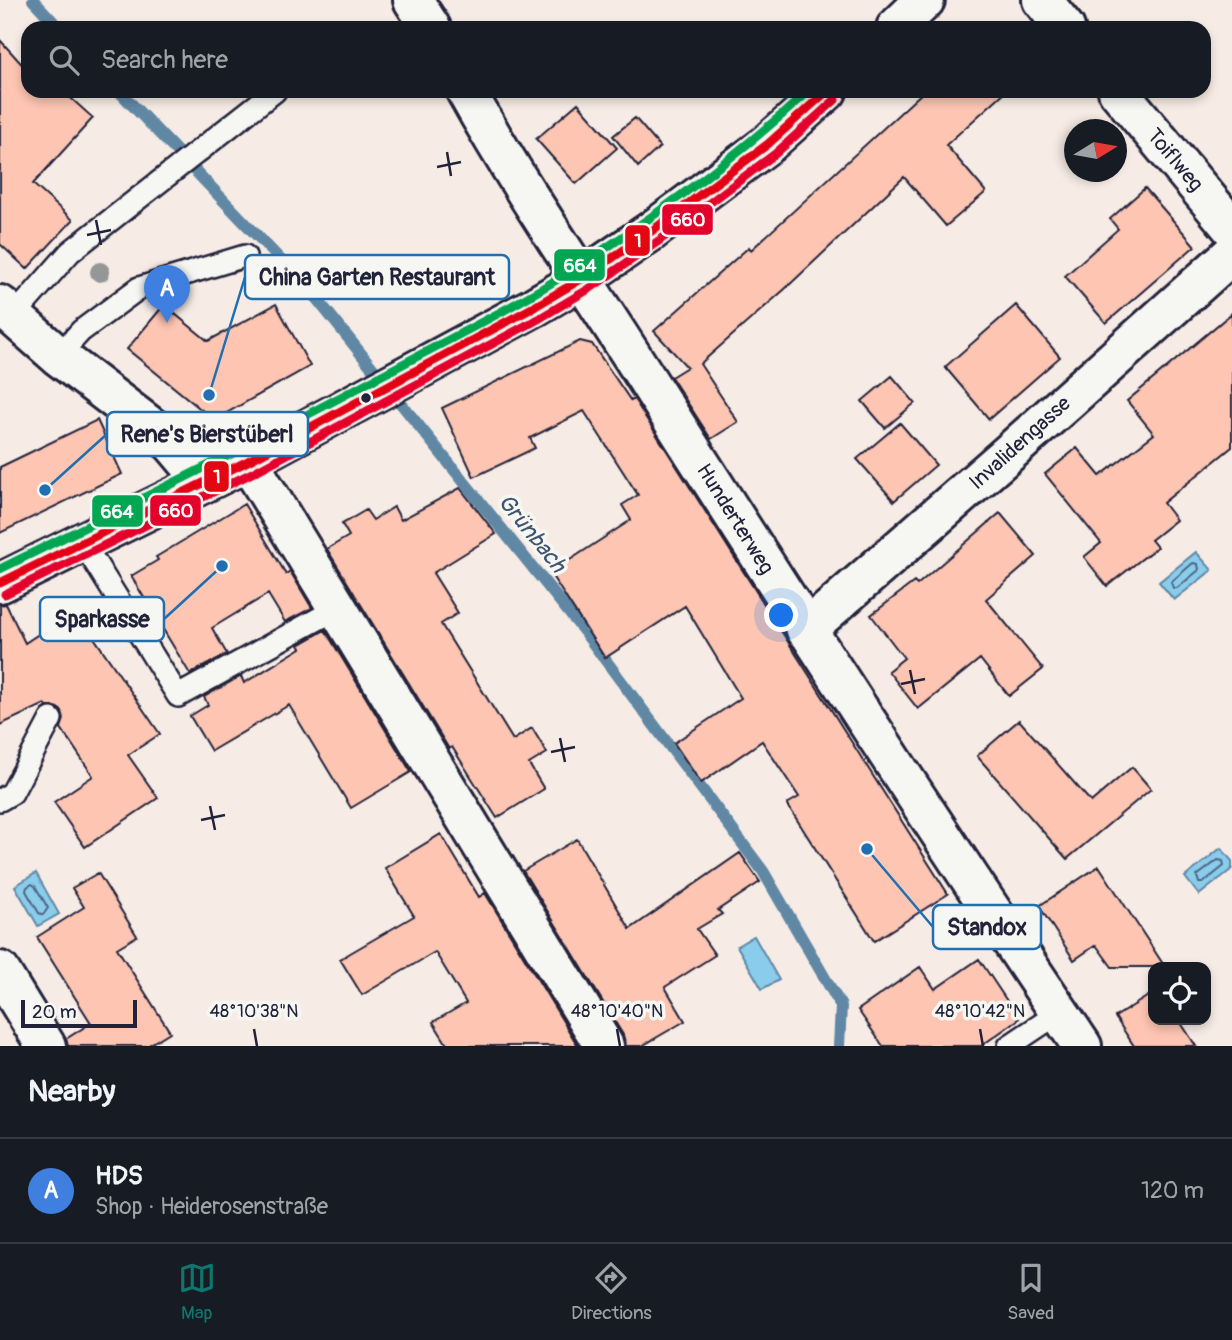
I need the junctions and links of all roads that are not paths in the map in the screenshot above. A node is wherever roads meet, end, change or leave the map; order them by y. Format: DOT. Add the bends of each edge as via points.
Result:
graph roads {
  1 [pos="413,0"];
  2 [pos="925,0"];
  3 [pos="1042,0"];
  4 [pos="426,21"];
  5 [pos="903,21"];
  6 [pos="1059,21"];
  7 [pos="266,98"];
  8 [pos="470,98"];
  9 [pos="819,98"];
  10 [pos="1124,98"];
  11 [pos="1232,228"];
  12 [pos="1232,254"];
  13 [pos="245,257"];
  14 [pos="583,278"];
  15 [pos="6,311"];
  16 [pos="58,356"];
  17 [pos="248,461"];
  18 [pos="204,481"];
  19 [pos="83,543"];
  20 [pos="0,583"];
  21 [pos="338,608"];
  22 [pos="806,630"];
  23 [pos="51,719"];
  24 [pos="0,800"];
  25 [pos="0,971"];
  26 [pos="1060,1012"];
  27 [pos="46,1046"];
  28 [pos="604,1046"];
  29 [pos="1009,1046"];
  30 [pos="1082,1046"];
  1 -- 4 [label="street"];
  2 -- 5 [label="street"];
  3 -- 6 [label="street"];
  7 -- 15 [label="lane" via="70,252"];
  8 -- 14 [label="street, Hunderterweg"];
  9 -- 14 [label="street" via="768,144"];
  10 -- 11 [label="street, Toiflweg"];
  12 -- 22 [label="street, Invalidengasse"];
  13 -- 16 [label="lane" via="139,288 80,331"];
  14 -- 17 [label="street"];
  14 -- 22 [label="street, Hunderterweg"];
  15 -- 16 [label="street"];
  16 -- 18 [label="street" via="172,443"];
  17 -- 18 [label="street"];
  17 -- 21 [label="street"];
  18 -- 19 [label="street"];
  19 -- 20 [label="street"];
  19 -- 21 [label="lane" via="178,696"];
  21 -- 28 [label="street"];
  22 -- 26 [label="street, Hunderterweg"];
  23 -- 24 [label="lane" via="12,793"];
  25 -- 27 [label="street"];
  26 -- 29 [label="lane"];
  26 -- 30 [label="street, Hunderterweg"];
}
